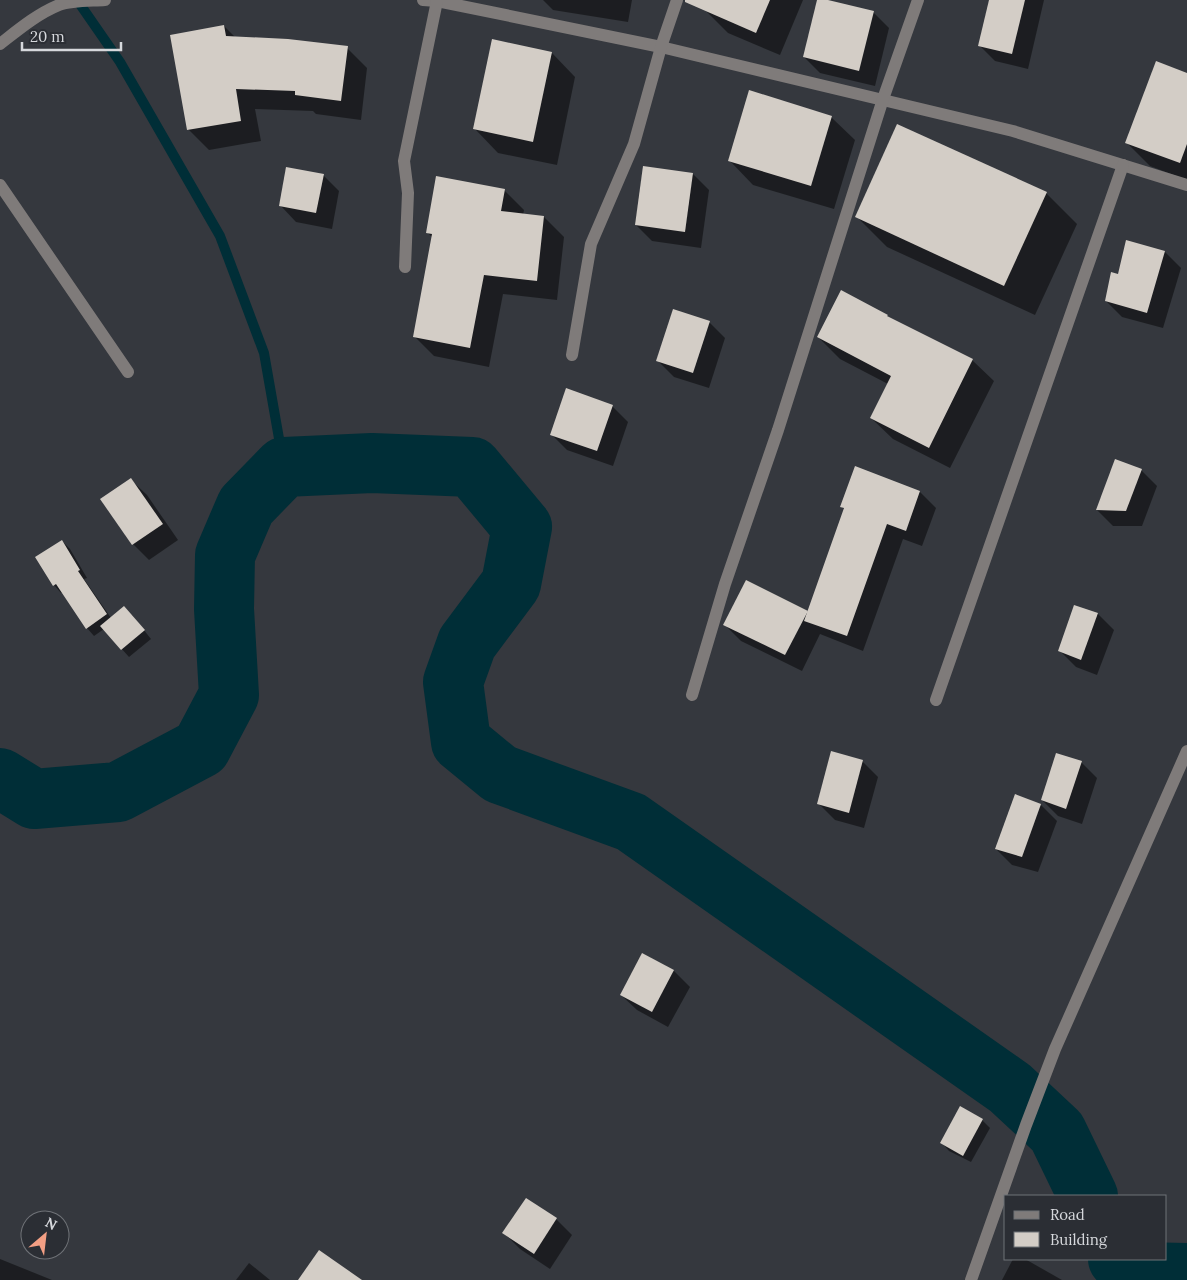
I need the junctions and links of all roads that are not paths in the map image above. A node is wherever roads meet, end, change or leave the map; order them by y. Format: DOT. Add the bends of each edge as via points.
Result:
graph roads {
  1 [pos="104,0"];
  2 [pos="423,0"];
  3 [pos="677,0"];
  4 [pos="918,0"];
  5 [pos="437,1"];
  6 [pos="0,44"];
  7 [pos="662,48"];
  8 [pos="882,99"];
  9 [pos="1123,165"];
  10 [pos="0,185"];
  11 [pos="1187,185"];
  12 [pos="405,268"];
  13 [pos="572,355"];
  14 [pos="128,372"];
  15 [pos="692,696"];
  16 [pos="936,700"];
  17 [pos="1187,751"];
  18 [pos="971,1280"];
  1 -- 6 [label="street" via="60,4"];
  2 -- 5 [label="street"];
  3 -- 7 [label="street"];
  4 -- 8 [label="street"];
  5 -- 7 [label="street"];
  5 -- 12 [label="street" via="404,161 408,193"];
  7 -- 8 [label="street"];
  7 -- 13 [label="street" via="634,144 591,244"];
  8 -- 9 [label="street" via="1013,130"];
  8 -- 15 [label="street"];
  9 -- 11 [label="street"];
  9 -- 16 [label="street"];
  10 -- 14 [label="street"];
  17 -- 18 [label="street" via="1056,1049"];
}
